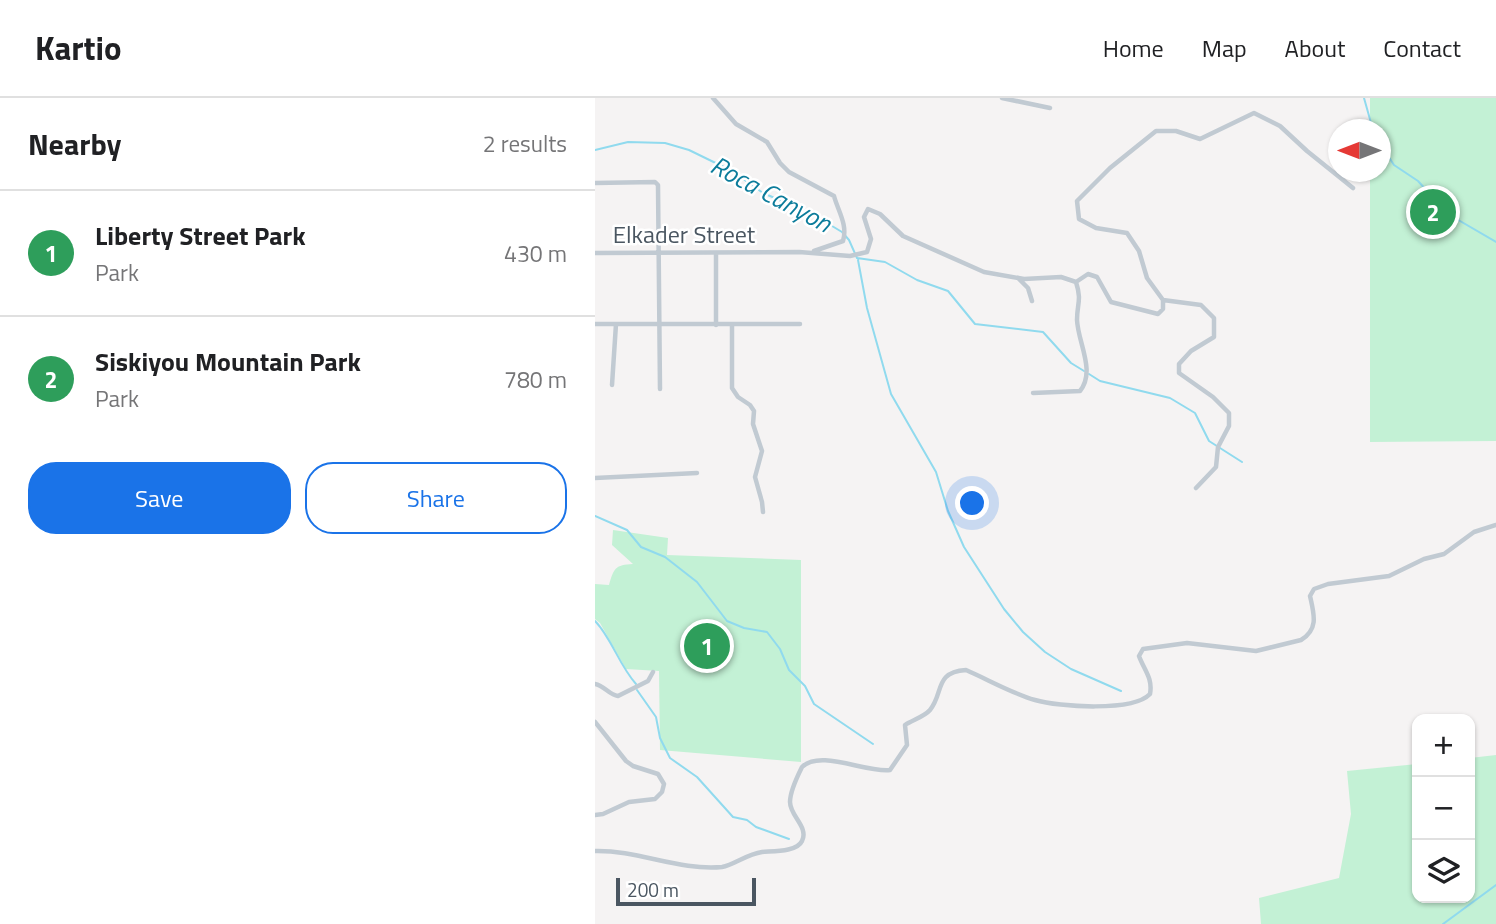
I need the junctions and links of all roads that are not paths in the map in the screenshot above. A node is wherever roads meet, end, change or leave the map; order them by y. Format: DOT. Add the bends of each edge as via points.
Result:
graph roads {
  1 [pos="713,98"];
  2 [pos="1002,98"];
  3 [pos="1027,105"];
  4 [pos="1051,108"];
  5 [pos="1026,113"];
  6 [pos="595,183"];
  7 [pos="1353,188"];
  8 [pos="810,252"];
  9 [pos="595,253"];
  10 [pos="660,253"];
  11 [pos="716,253"];
  12 [pos="1018,278"];
  13 [pos="1076,282"];
  14 [pos="1163,300"];
  15 [pos="1032,301"];
  16 [pos="595,324"];
  17 [pos="616,324"];
  18 [pos="660,324"];
  19 [pos="716,324"];
  20 [pos="732,324"];
  21 [pos="800,324"];
  22 [pos="612,385"];
  23 [pos="660,389"];
  24 [pos="1034,393"];
  25 [pos="697,473"];
  26 [pos="595,478"];
  27 [pos="1196,488"];
  28 [pos="763,512"];
  29 [pos="1496,525"];
  30 [pos="653,672"];
  31 [pos="595,684"];
  32 [pos="595,722"];
  33 [pos="595,815"];
  34 [pos="595,851"];
  1 -- 8 [label="street" via="736,124 767,142 789,173 834,196 846,232 843,241"];
  2 -- 3 [label="street"];
  3 -- 4 [label="street"];
  3 -- 5 [label="street"];
  6 -- 10 [label="street" via="657,183"];
  7 -- 14 [label="street" via="1280,126 1254,113 1200,139 1176,131 1156,131 1077,201 1079,219 1096,228 1127,233 1139,251 1147,278"];
  8 -- 11 [label="street, Elkader Street"];
  8 -- 12 [label="street, Elkader Street" via="867,253 871,239 864,217 868,209 903,236 983,272"];
  9 -- 10 [label="street, Elkader Street"];
  10 -- 11 [label="street, Elkader Street"];
  10 -- 18 [label="street"];
  11 -- 19 [label="street"];
  12 -- 13 [label="street, Elkader Street" via="1061,277"];
  12 -- 15 [label="street"];
  13 -- 14 [label="street, Elkader Street" via="1088,274 1097,277 1111,302 1150,314 1163,309"];
  13 -- 24 [label="street" via="1081,297 1077,320 1086,358 1086,384 1080,391"];
  14 -- 27 [label="street" via="1201,305 1214,318 1214,337 1179,364 1179,373 1229,413 1216,467"];
  16 -- 17 [label="street"];
  17 -- 18 [label="street"];
  17 -- 22 [label="street"];
  18 -- 19 [label="street"];
  18 -- 23 [label="street"];
  19 -- 20 [label="street"];
  20 -- 21 [label="street"];
  20 -- 28 [label="street" via="732,388 754,411 753,424 762,451 754,477"];
  25 -- 26 [label="street"];
  29 -- 34 [label="street" via="1474,531 1444,554 1389,576 1314,589 1310,596 1314,625 1301,640 1256,650 1187,643 1143,649 1139,656 1152,685 1150,694 1138,702 1112,706 1049,703 966,670 950,674 939,685 932,708 905,725 907,745 890,770 826,761 802,767 790,798 804,834 794,847 747,855 723,867"];
  30 -- 31 [label="street" via="647,681 618,696"];
  32 -- 33 [label="street" via="627,761 658,774 664,784 655,799 635,800"];
}
